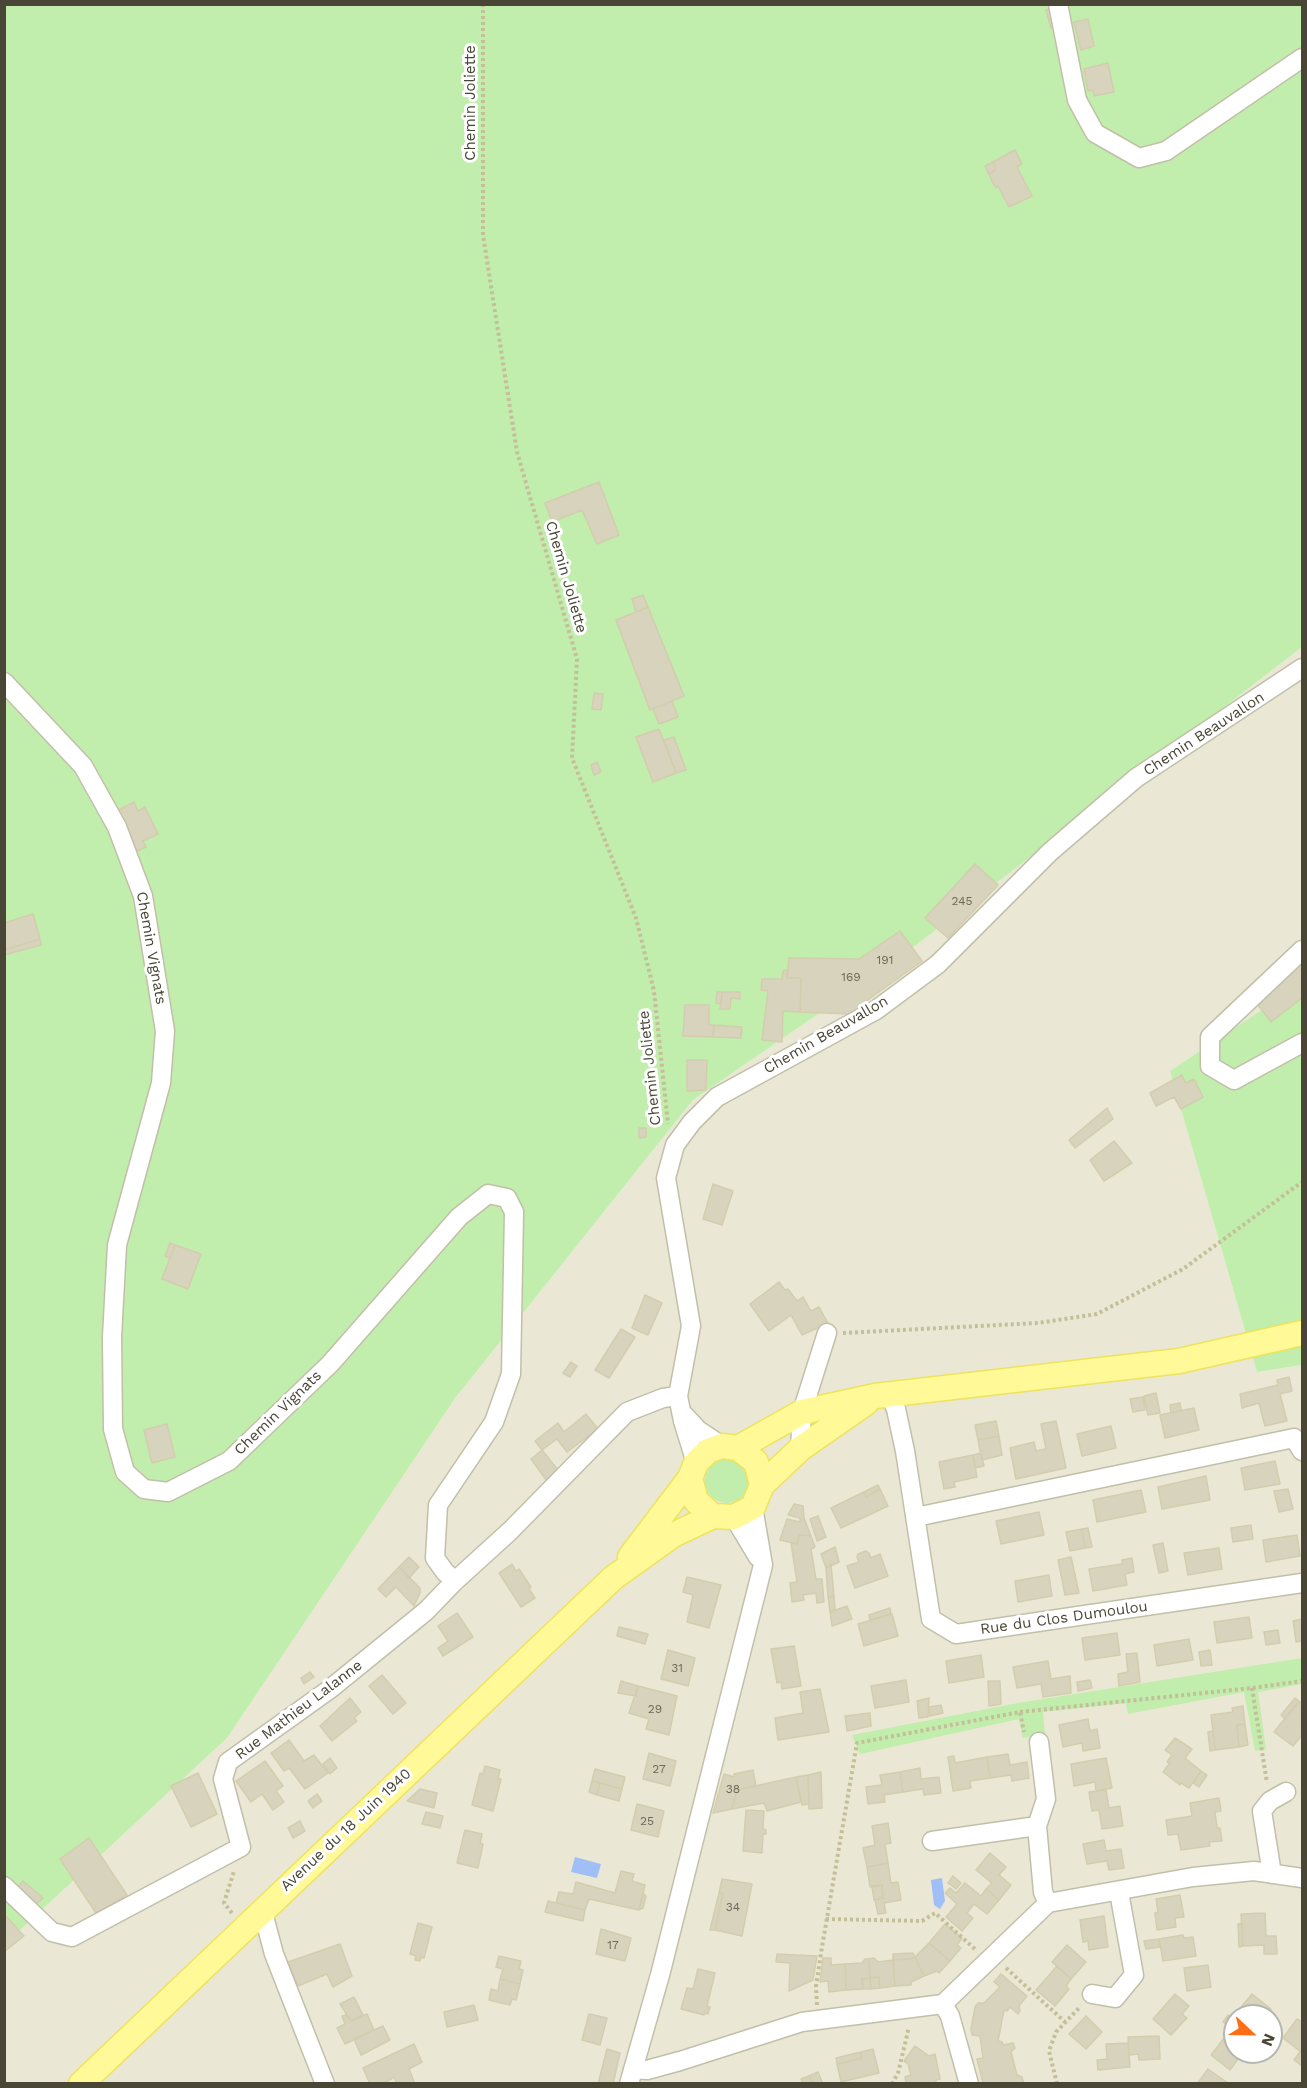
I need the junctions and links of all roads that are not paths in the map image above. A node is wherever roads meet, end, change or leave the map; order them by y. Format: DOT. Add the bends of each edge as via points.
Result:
graph roads {
  1 [pos="1058,4"];
  2 [pos="1302,58"];
  3 [pos="1302,668"];
  4 [pos="4,682"];
  5 [pos="1302,950"];
  6 [pos="1302,1043"];
  7 [pos="1302,1333"];
  8 [pos="827,1334"];
  9 [pos="882,1395"];
  10 [pos="679,1403"];
  11 [pos="802,1412"];
  12 [pos="730,1447"];
  13 [pos="800,1449"];
  14 [pos="1302,1451"];
  15 [pos="693,1471"];
  16 [pos="762,1485"];
  17 [pos="733,1513"];
  18 [pos="916,1517"];
  19 [pos="613,1578"];
  20 [pos="455,1581"];
  21 [pos="1302,1583"];
  22 [pos="1039,1742"];
  23 [pos="1278,1796"];
  24 [pos="1037,1826"];
  25 [pos="932,1840"];
  26 [pos="1272,1874"];
  27 [pos="1302,1878"];
  28 [pos="4,1886"];
  29 [pos="1119,1892"];
  30 [pos="1048,1903"];
  31 [pos="262,1910"];
  32 [pos="1092,1994"];
  33 [pos="943,2004"];
  34 [pos="632,2076"];
  35 [pos="81,2084"];
  36 [pos="325,2084"];
  37 [pos="969,2084"];
  1 -- 2 [label="street" via="1077,100 1095,133 1139,158 1166,151"];
  3 -- 10 [label="street, Chemin Beauvallon" via="1136,778 1050,852 938,964 876,1010 717,1096 692,1122 675,1144 666,1178 691,1326"];
  4 -- 20 [label="street, Chemin Vignats" via="83,766 117,827 143,896 165,1031 161,1083 117,1245 112,1429 125,1472 144,1489 168,1492 229,1461 330,1364 459,1217 488,1194 507,1198 514,1212 511,1374 494,1422 438,1505 435,1558"];
  5 -- 6 [label="street" via="1210,1037 1210,1066 1234,1080"];
  7 -- 9 [label="main road" via="1179,1360"];
  8 -- 11 [label="street"];
  9 -- 11 [label="main road"];
  9 -- 13 [label="main road"];
  9 -- 18 [label="street, Rue du Clos Dumoulou" via="896,1409"];
  10 -- 12 [label="street" via="699,1430"];
  10 -- 15 [label="street, Chemin Beauvallon"];
  10 -- 20 [label="street" via="663,1398 627,1412"];
  11 -- 12 [label="main road"];
  11 -- 13 [label="street"];
  12 -- 15 [label="main road" via="708,1451"];
  12 -- 16 [label="main road" via="756,1462"];
  13 -- 16 [label="main road"];
  14 -- 18 [label="street" via="1294,1438"];
  15 -- 17 [label="main road" via="696,1501"];
  15 -- 19 [label="main road, Avenue du 18 Juin 1940"];
  16 -- 17 [label="main road"];
  17 -- 19 [label="main road, Avenue du 18 Juin 1940" via="673,1535"];
  17 -- 34 [label="street" via="763,1565"];
  18 -- 21 [label="street, Rue du Clos Dumoulou" via="931,1619 956,1634"];
  19 -- 31 [label="main road, Avenue du 18 Juin 1940"];
  20 -- 28 [label="street, Rue Mathieu Lalanne" via="426,1611 330,1689 228,1762 223,1779 241,1847 72,1937 52,1932"];
  22 -- 24 [label="street" via="1046,1799"];
  23 -- 26 [label="street" via="1262,1811"];
  24 -- 25 [label="street"];
  24 -- 30 [label="street" via="1043,1892"];
  26 -- 27 [label="street"];
  26 -- 29 [label="street" via="1254,1871 1193,1877"];
  29 -- 30 [label="street"];
  29 -- 32 [label="street" via="1134,1975 1115,1998"];
  30 -- 33 [label="street"];
  31 -- 35 [label="main road, Avenue du 18 Juin 1940"];
  31 -- 36 [label="street" via="274,1953"];
  33 -- 34 [label="street" via="802,2022"];
  33 -- 37 [label="street"];
}
